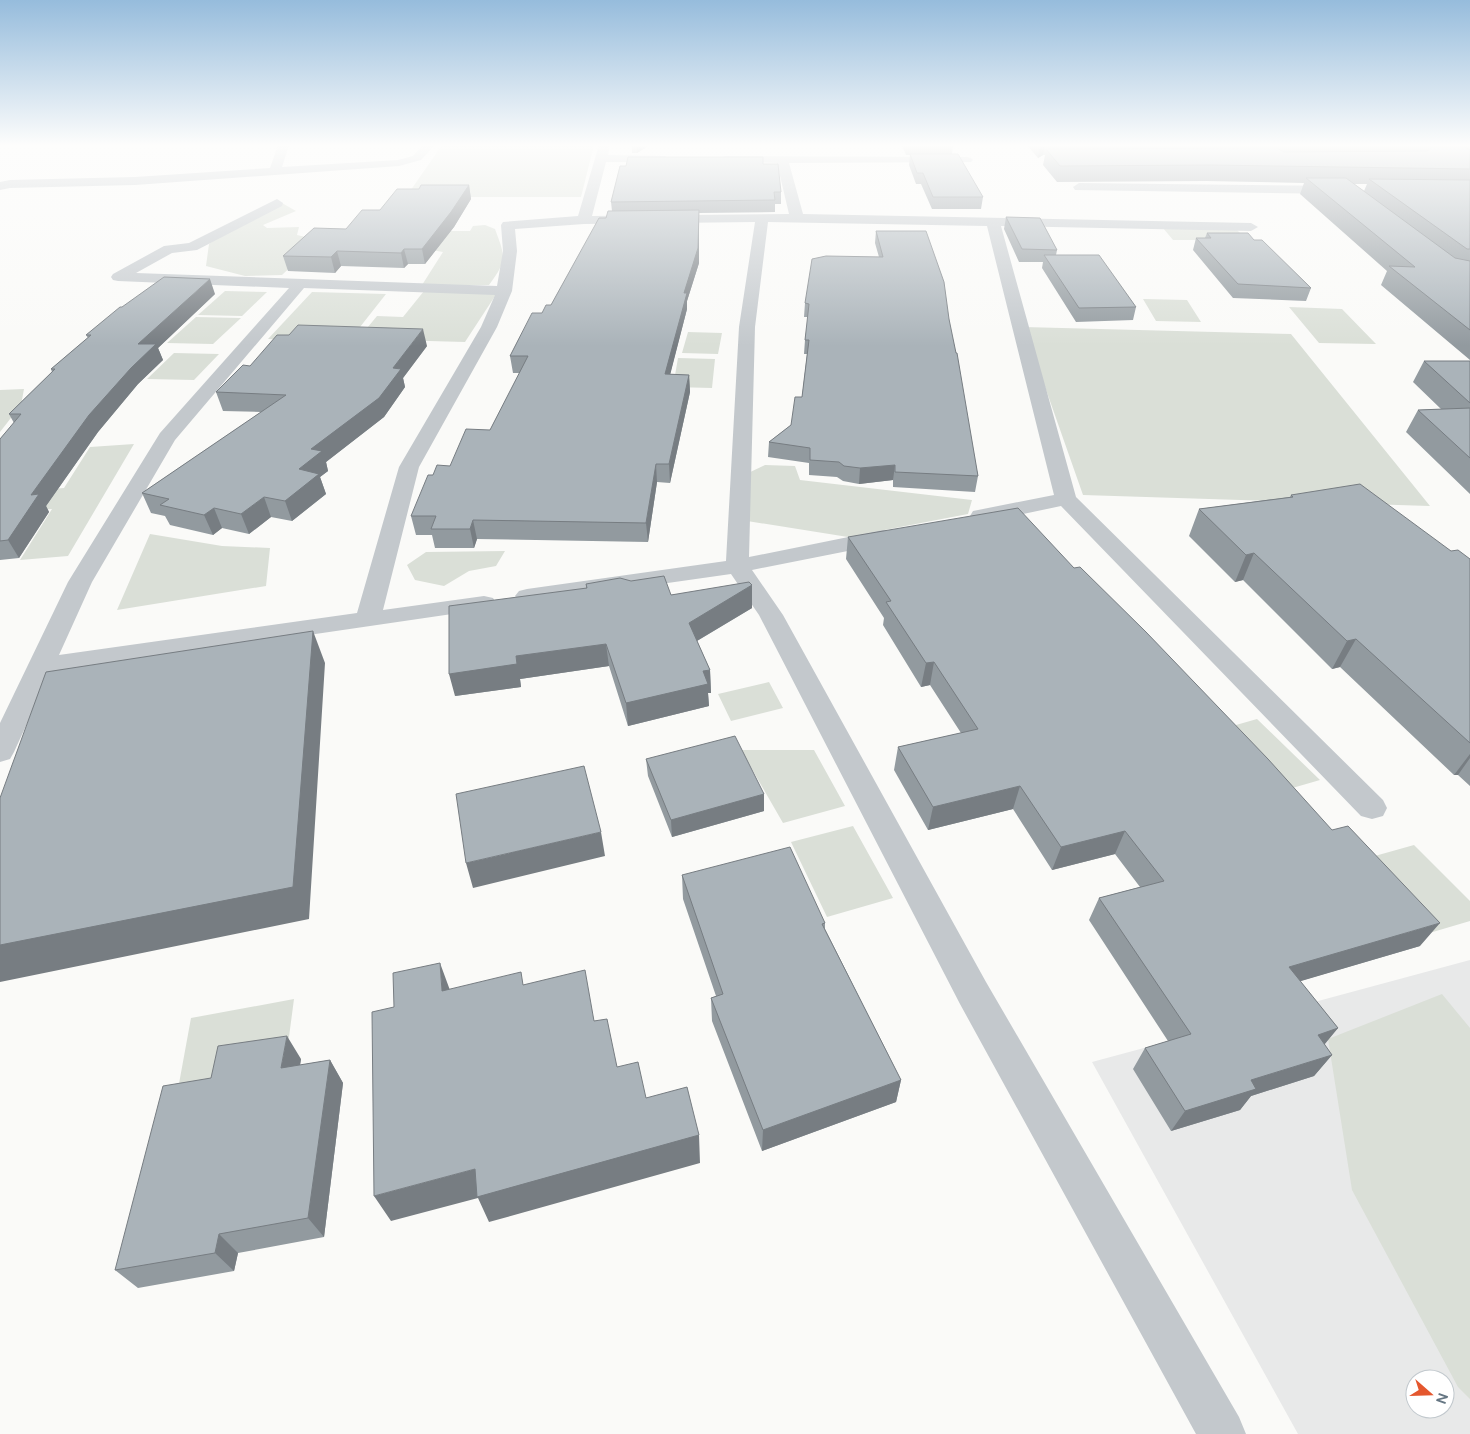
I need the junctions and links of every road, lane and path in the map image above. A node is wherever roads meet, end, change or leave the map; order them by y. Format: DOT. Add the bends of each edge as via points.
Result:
graph roads {
  1 [pos="260,212"];
  2 [pos="586,212"];
  3 [pos="795,212"];
  4 [pos="797,218"];
  5 [pos="762,219"];
  6 [pos="584,220"];
  7 [pos="993,222"];
  8 [pos="1251,226"];
  9 [pos="300,284"];
  10 [pos="504,291"];
  11 [pos="1066,499"];
  12 [pos="959,521"];
  13 [pos="911,531"];
  14 [pos="737,566"];
  15 [pos="368,619"];
  16 [pos="40,666"];
  17 [pos="0,752"];
  18 [pos="1372,808"];
  19 [pos="1222,1434"];
  1 -- 9 [label="street" via="192,247 169,249 118,277"];
  2 -- 6 [label="street"];
  3 -- 4 [label="street"];
  4 -- 5 [label="street"];
  4 -- 7 [label="street"];
  5 -- 6 [label="street"];
  5 -- 14 [label="street" via="747,327"];
  6 -- 10 [label="street" via="508,225 510,251"];
  7 -- 8 [label="street"];
  7 -- 11 [label="street"];
  9 -- 10 [label="street"];
  9 -- 16 [label="street" via="167,437 80,582"];
  10 -- 15 [label="street" via="489,328 409,467"];
  11 -- 12 [label="street"];
  11 -- 18 [label="street"];
  13 -- 14 [label="street"];
  14 -- 15 [label="street"];
  14 -- 19 [label="street" via="772,615 973,993"];
  15 -- 16 [label="street"];
  16 -- 17 [label="street"];
}
